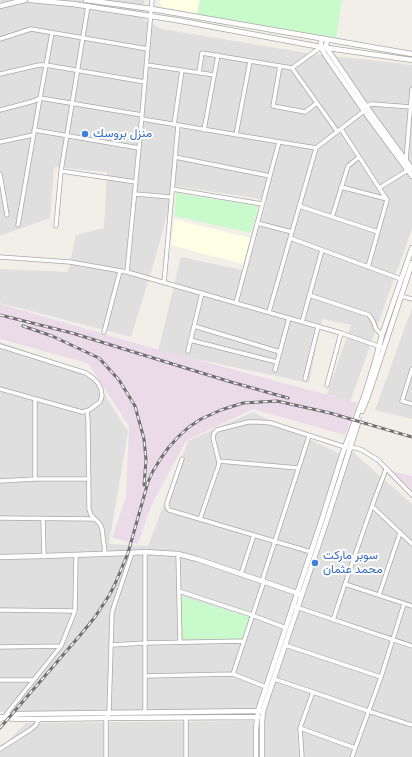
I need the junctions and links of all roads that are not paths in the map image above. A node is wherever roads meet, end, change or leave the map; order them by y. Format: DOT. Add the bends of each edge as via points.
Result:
graph roads {
  1 [pos="25,0"];
  2 [pos="30,0"];
  3 [pos="86,0"];
  4 [pos="152,0"];
  5 [pos="0,6"];
  6 [pos="88,6"];
  7 [pos="152,9"];
  8 [pos="151,16"];
  9 [pos="52,33"];
  10 [pos="0,38"];
  11 [pos="83,38"];
  12 [pos="324,39"];
  13 [pos="323,47"];
  14 [pos="148,49"];
  15 [pos="412,54"];
  16 [pos="218,55"];
  17 [pos="412,60"];
  18 [pos="250,61"];
  19 [pos="46,65"];
  20 [pos="147,65"];
  21 [pos="280,66"];
  22 [pos="292,68"];
  23 [pos="78,70"];
  24 [pos="182,70"];
  25 [pos="199,73"];
  26 [pos="0,74"];
  27 [pos="214,75"];
  28 [pos="145,82"];
  29 [pos="412,89"];
  30 [pos="40,98"];
  31 [pos="72,103"];
  32 [pos="317,103"];
  33 [pos="366,106"];
  34 [pos="411,107"];
  35 [pos="0,110"];
  36 [pos="364,112"];
  37 [pos="142,117"];
  38 [pos="176,125"];
  39 [pos="34,130"];
  40 [pos="204,130"];
  41 [pos="339,130"];
  42 [pos="33,135"];
  43 [pos="236,135"];
  44 [pos="67,136"];
  45 [pos="0,142"];
  46 [pos="279,142"];
  47 [pos="139,148"];
  48 [pos="316,148"];
  49 [pos="175,157"];
  50 [pos="359,157"];
  51 [pos="406,160"];
  52 [pos="410,169"];
  53 [pos="61,171"];
  54 [pos="0,174"];
  55 [pos="270,176"];
  56 [pos="412,176"];
  57 [pos="1,182"];
  58 [pos="136,182"];
  59 [pos="342,187"];
  60 [pos="379,188"];
  61 [pos="172,189"];
  62 [pos="135,194"];
  63 [pos="171,197"];
  64 [pos="387,200"];
  65 [pos="262,204"];
  66 [pos="5,206"];
  67 [pos="299,206"];
  68 [pos="0,207"];
  69 [pos="7,215"];
  70 [pos="332,217"];
  71 [pos="257,223"];
  72 [pos="18,225"];
  73 [pos="56,226"];
  74 [pos="292,232"];
  75 [pos="378,232"];
  76 [pos="290,238"];
  77 [pos="412,248"];
  78 [pos="322,250"];
  79 [pos="0,257"];
  80 [pos="412,263"];
  81 [pos="368,267"];
  82 [pos="120,271"];
  83 [pos="127,272"];
  84 [pos="401,279"];
  85 [pos="164,283"];
  86 [pos="202,294"];
  87 [pos="309,295"];
  88 [pos="401,296"];
  89 [pos="412,299"];
  90 [pos="236,303"];
  91 [pos="269,312"];
  92 [pos="290,318"];
  93 [pos="302,322"];
  94 [pos="194,326"];
  95 [pos="318,327"];
  96 [pos="104,332"];
  97 [pos="341,333"];
  98 [pos="382,335"];
  99 [pos="190,340"];
  100 [pos="0,346"];
  101 [pos="382,347"];
  102 [pos="188,350"];
  103 [pos="280,352"];
  104 [pos="277,362"];
  105 [pos="412,369"];
  106 [pos="275,370"];
  107 [pos="305,379"];
  108 [pos="327,385"];
  109 [pos="0,389"];
  110 [pos="35,399"];
  111 [pos="412,404"];
  112 [pos="87,411"];
  113 [pos="309,436"];
  114 [pos="347,447"];
  115 [pos="182,459"];
  116 [pos="219,461"];
  117 [pos="298,468"];
  118 [pos="386,469"];
  119 [pos="35,478"];
  120 [pos="89,480"];
  121 [pos="0,481"];
  122 [pos="412,495"];
  123 [pos="372,506"];
  124 [pos="0,518"];
  125 [pos="43,519"];
  126 [pos="94,519"];
  127 [pos="200,519"];
  128 [pos="400,533"];
  129 [pos="254,535"];
  130 [pos="275,542"];
  131 [pos="412,544"];
  132 [pos="132,552"];
  133 [pos="145,552"];
  134 [pos="311,552"];
  135 [pos="105,554"];
  136 [pos="178,554"];
  137 [pos="76,555"];
  138 [pos="44,556"];
  139 [pos="0,557"];
  140 [pos="241,574"];
  141 [pos="263,581"];
  142 [pos="345,584"];
  143 [pos="179,591"];
  144 [pos="300,594"];
  145 [pos="379,595"];
  146 [pos="404,604"];
  147 [pos="412,606"];
  148 [pos="296,607"];
  149 [pos="0,610"];
  150 [pos="75,611"];
  151 [pos="252,615"];
  152 [pos="333,620"];
  153 [pos="286,628"];
  154 [pos="393,640"];
  155 [pos="180,642"];
  156 [pos="244,642"];
  157 [pos="145,643"];
  158 [pos="112,645"];
  159 [pos="285,645"];
  160 [pos="61,646"];
  161 [pos="412,646"];
  162 [pos="0,647"];
  163 [pos="233,674"];
  164 [pos="145,676"];
  165 [pos="380,677"];
  166 [pos="274,679"];
  167 [pos="0,680"];
  168 [pos="34,680"];
  169 [pos="266,687"];
  170 [pos="313,692"];
  171 [pos="261,711"];
  172 [pos="368,711"];
  173 [pos="145,712"];
  174 [pos="109,713"];
  175 [pos="260,717"];
  176 [pos="1,718"];
  177 [pos="106,718"];
  178 [pos="186,718"];
  179 [pos="39,719"];
  180 [pos="412,725"];
  181 [pos="300,728"];
  182 [pos="355,748"];
  183 [pos="0,749"];
  184 [pos="106,757"];
  185 [pos="186,757"];
  186 [pos="256,757"];
  187 [pos="262,757"];
  188 [pos="302,757"];
  189 [pos="352,757"];
  1 -- 5 [label="street"];
  2 -- 6 [label="street"];
  3 -- 7 [label="street"];
  4 -- 7 [label="street"];
  6 -- 8 [label="street"];
  6 -- 11 [label="street"];
  7 -- 8 [label="street"];
  7 -- 12 [label="street"];
  8 -- 13 [label="street"];
  8 -- 14 [label="street"];
  9 -- 10 [label="street" via="31,29"];
  9 -- 11 [label="street"];
  9 -- 19 [label="street"];
  11 -- 14 [label="street"];
  11 -- 23 [label="street"];
  12 -- 13 [label="street"];
  12 -- 15 [label="street"];
  13 -- 17 [label="street"];
  13 -- 22 [label="street"];
  13 -- 33 [label="street"];
  13 -- 36 [label="street" via="324,53"];
  14 -- 20 [label="street"];
  16 -- 18 [label="street"];
  16 -- 25 [label="street" via="202,53"];
  16 -- 27 [label="street"];
  18 -- 21 [label="street"];
  18 -- 43 [label="street"];
  19 -- 23 [label="street"];
  19 -- 26 [label="street"];
  19 -- 30 [label="street"];
  20 -- 24 [label="street"];
  20 -- 28 [label="street"];
  21 -- 22 [label="street"];
  21 -- 32 [label="street" via="273,106 305,112"];
  22 -- 32 [label="street"];
  23 -- 28 [label="street"];
  23 -- 31 [label="street"];
  24 -- 25 [label="street"];
  24 -- 38 [label="street"];
  25 -- 27 [label="street"];
  27 -- 40 [label="street"];
  28 -- 37 [label="street"];
  29 -- 34 [label="street"];
  30 -- 31 [label="street"];
  30 -- 35 [label="street"];
  30 -- 39 [label="street"];
  31 -- 37 [label="street"];
  31 -- 44 [label="street"];
  32 -- 41 [label="street"];
  33 -- 34 [label="street" via="372,104"];
  33 -- 51 [label="street"];
  34 -- 51 [label="street"];
  36 -- 41 [label="street"];
  36 -- 52 [label="street"];
  37 -- 38 [label="street"];
  37 -- 47 [label="street"];
  38 -- 40 [label="street"];
  38 -- 49 [label="street"];
  39 -- 42 [label="street"];
  39 -- 44 [label="street"];
  40 -- 43 [label="street"];
  41 -- 48 [label="street"];
  41 -- 50 [label="street"];
  42 -- 45 [label="street"];
  42 -- 72 [label="street"];
  43 -- 46 [label="street"];
  44 -- 47 [label="street"];
  44 -- 53 [label="street"];
  46 -- 48 [label="street"];
  46 -- 55 [label="street"];
  47 -- 58 [label="street"];
  48 -- 67 [label="street"];
  49 -- 55 [label="street"];
  49 -- 61 [label="street"];
  50 -- 59 [label="street" via="348,166"];
  50 -- 60 [label="street"];
  51 -- 52 [label="street"];
  52 -- 56 [label="street"];
  52 -- 60 [label="street"];
  53 -- 58 [label="street"];
  53 -- 73 [label="street"];
  54 -- 57 [label="street"];
  55 -- 65 [label="street"];
  57 -- 66 [label="street"];
  58 -- 62 [label="street"];
  59 -- 64 [label="street"];
  59 -- 70 [label="street"];
  60 -- 64 [label="street"];
  61 -- 63 [label="street"];
  61 -- 65 [label="street"];
  62 -- 63 [label="street"];
  62 -- 83 [label="street"];
  63 -- 85 [label="street"];
  64 -- 75 [label="street"];
  65 -- 71 [label="street"];
  66 -- 68 [label="street"];
  66 -- 69 [label="street"];
  67 -- 70 [label="street"];
  67 -- 74 [label="street"];
  70 -- 75 [label="street"];
  71 -- 74 [label="street"];
  71 -- 90 [label="street"];
  74 -- 76 [label="street"];
  75 -- 81 [label="street"];
  76 -- 78 [label="street"];
  76 -- 91 [label="street"];
  77 -- 84 [label="street"];
  78 -- 81 [label="street"];
  78 -- 87 [label="street"];
  79 -- 82 [label="street" via="70,262"];
  80 -- 88 [label="street"];
  81 -- 84 [label="street"];
  82 -- 83 [label="street"];
  82 -- 96 [label="street"];
  83 -- 85 [label="street"];
  84 -- 98 [label="street"];
  85 -- 86 [label="street"];
  86 -- 90 [label="street"];
  86 -- 94 [label="street"];
  87 -- 93 [label="street"];
  87 -- 98 [label="street" via="369,315"];
  88 -- 89 [label="street"];
  88 -- 101 [label="street"];
  90 -- 91 [label="street"];
  91 -- 92 [label="street"];
  92 -- 93 [label="street"];
  92 -- 103 [label="street"];
  93 -- 95 [label="street"];
  94 -- 99 [label="street"];
  94 -- 103 [label="street"];
  95 -- 97 [label="street"];
  95 -- 107 [label="street"];
  97 -- 101 [label="street"];
  97 -- 108 [label="street"];
  98 -- 101 [label="street"];
  99 -- 102 [label="street"];
  99 -- 104 [label="street"];
  100 -- 112 [label="street" via="90,375 100,386 102,396 100,402"];
  101 -- 114 [label="street"];
  103 -- 104 [label="street"];
  104 -- 106 [label="street"];
  105 -- 111 [label="street" via="402,401"];
  109 -- 110 [label="street"];
  110 -- 112 [label="street" via="82,412"];
  110 -- 119 [label="street"];
  112 -- 120 [label="street"];
  113 -- 114 [label="street"];
  113 -- 116 [label="street" via="265,422 242,423 214,433 213,440"];
  113 -- 117 [label="street"];
  114 -- 118 [label="street" via="367,453"];
  114 -- 134 [label="street"];
  114 -- 144 [label="street" via="324,528"];
  115 -- 127 [label="street" via="167,507 169,510"];
  116 -- 117 [label="street"];
  116 -- 127 [label="street"];
  117 -- 130 [label="street"];
  118 -- 122 [label="street"];
  118 -- 123 [label="street"];
  119 -- 120 [label="street"];
  119 -- 121 [label="street"];
  120 -- 126 [label="street" via="89,509"];
  123 -- 128 [label="street"];
  123 -- 142 [label="street"];
  124 -- 125 [label="street"];
  125 -- 126 [label="street"];
  125 -- 138 [label="street"];
  126 -- 135 [label="street" via="102,529"];
  127 -- 129 [label="street"];
  128 -- 131 [label="street"];
  128 -- 145 [label="street"];
  129 -- 130 [label="street"];
  129 -- 140 [label="street"];
  130 -- 134 [label="street"];
  130 -- 141 [label="street"];
  132 -- 133 [label="street"];
  132 -- 135 [label="street"];
  132 -- 158 [label="street" via="113,609"];
  133 -- 136 [label="street"];
  133 -- 157 [label="street"];
  134 -- 144 [label="street"];
  135 -- 137 [label="street"];
  136 -- 140 [label="street"];
  136 -- 143 [label="street"];
  137 -- 138 [label="street"];
  137 -- 150 [label="street"];
  138 -- 139 [label="street"];
  140 -- 141 [label="street"];
  141 -- 144 [label="street"];
  141 -- 151 [label="street"];
  142 -- 145 [label="street"];
  142 -- 152 [label="street"];
  143 -- 151 [label="street"];
  143 -- 155 [label="street"];
  144 -- 148 [label="street"];
  145 -- 146 [label="street"];
  146 -- 147 [label="street"];
  146 -- 154 [label="street"];
  148 -- 152 [label="street"];
  148 -- 153 [label="street"];
  148 -- 159 [label="street"];
  149 -- 150 [label="street"];
  150 -- 160 [label="street"];
  151 -- 153 [label="street"];
  151 -- 156 [label="street"];
  152 -- 154 [label="street"];
  153 -- 169 [label="street"];
  154 -- 161 [label="street"];
  154 -- 165 [label="street"];
  155 -- 156 [label="street"];
  155 -- 157 [label="street"];
  156 -- 163 [label="street"];
  157 -- 158 [label="street"];
  157 -- 164 [label="street"];
  158 -- 174 [label="street"];
  159 -- 165 [label="street"];
  159 -- 166 [label="street"];
  160 -- 162 [label="street"];
  160 -- 168 [label="street"];
  163 -- 164 [label="street"];
  163 -- 169 [label="street"];
  164 -- 173 [label="street"];
  165 -- 172 [label="street"];
  166 -- 170 [label="street"];
  166 -- 171 [label="street"];
  167 -- 168 [label="street"];
  168 -- 176 [label="street"];
  169 -- 171 [label="street"];
  170 -- 172 [label="street"];
  170 -- 181 [label="street"];
  171 -- 173 [label="street"];
  171 -- 175 [label="street"];
  172 -- 180 [label="street"];
  172 -- 182 [label="street"];
  173 -- 174 [label="street"];
  174 -- 176 [label="street" via="19,714"];
  174 -- 177 [label="street"];
  175 -- 178 [label="street"];
  175 -- 186 [label="street" via="256,729"];
  175 -- 187 [label="street"];
  176 -- 179 [label="street"];
  177 -- 178 [label="street"];
  177 -- 179 [label="street"];
  177 -- 184 [label="street"];
  178 -- 185 [label="street"];
  179 -- 183 [label="street" via="30,730"];
  181 -- 182 [label="street"];
  181 -- 188 [label="street"];
  182 -- 189 [label="street"];
}
